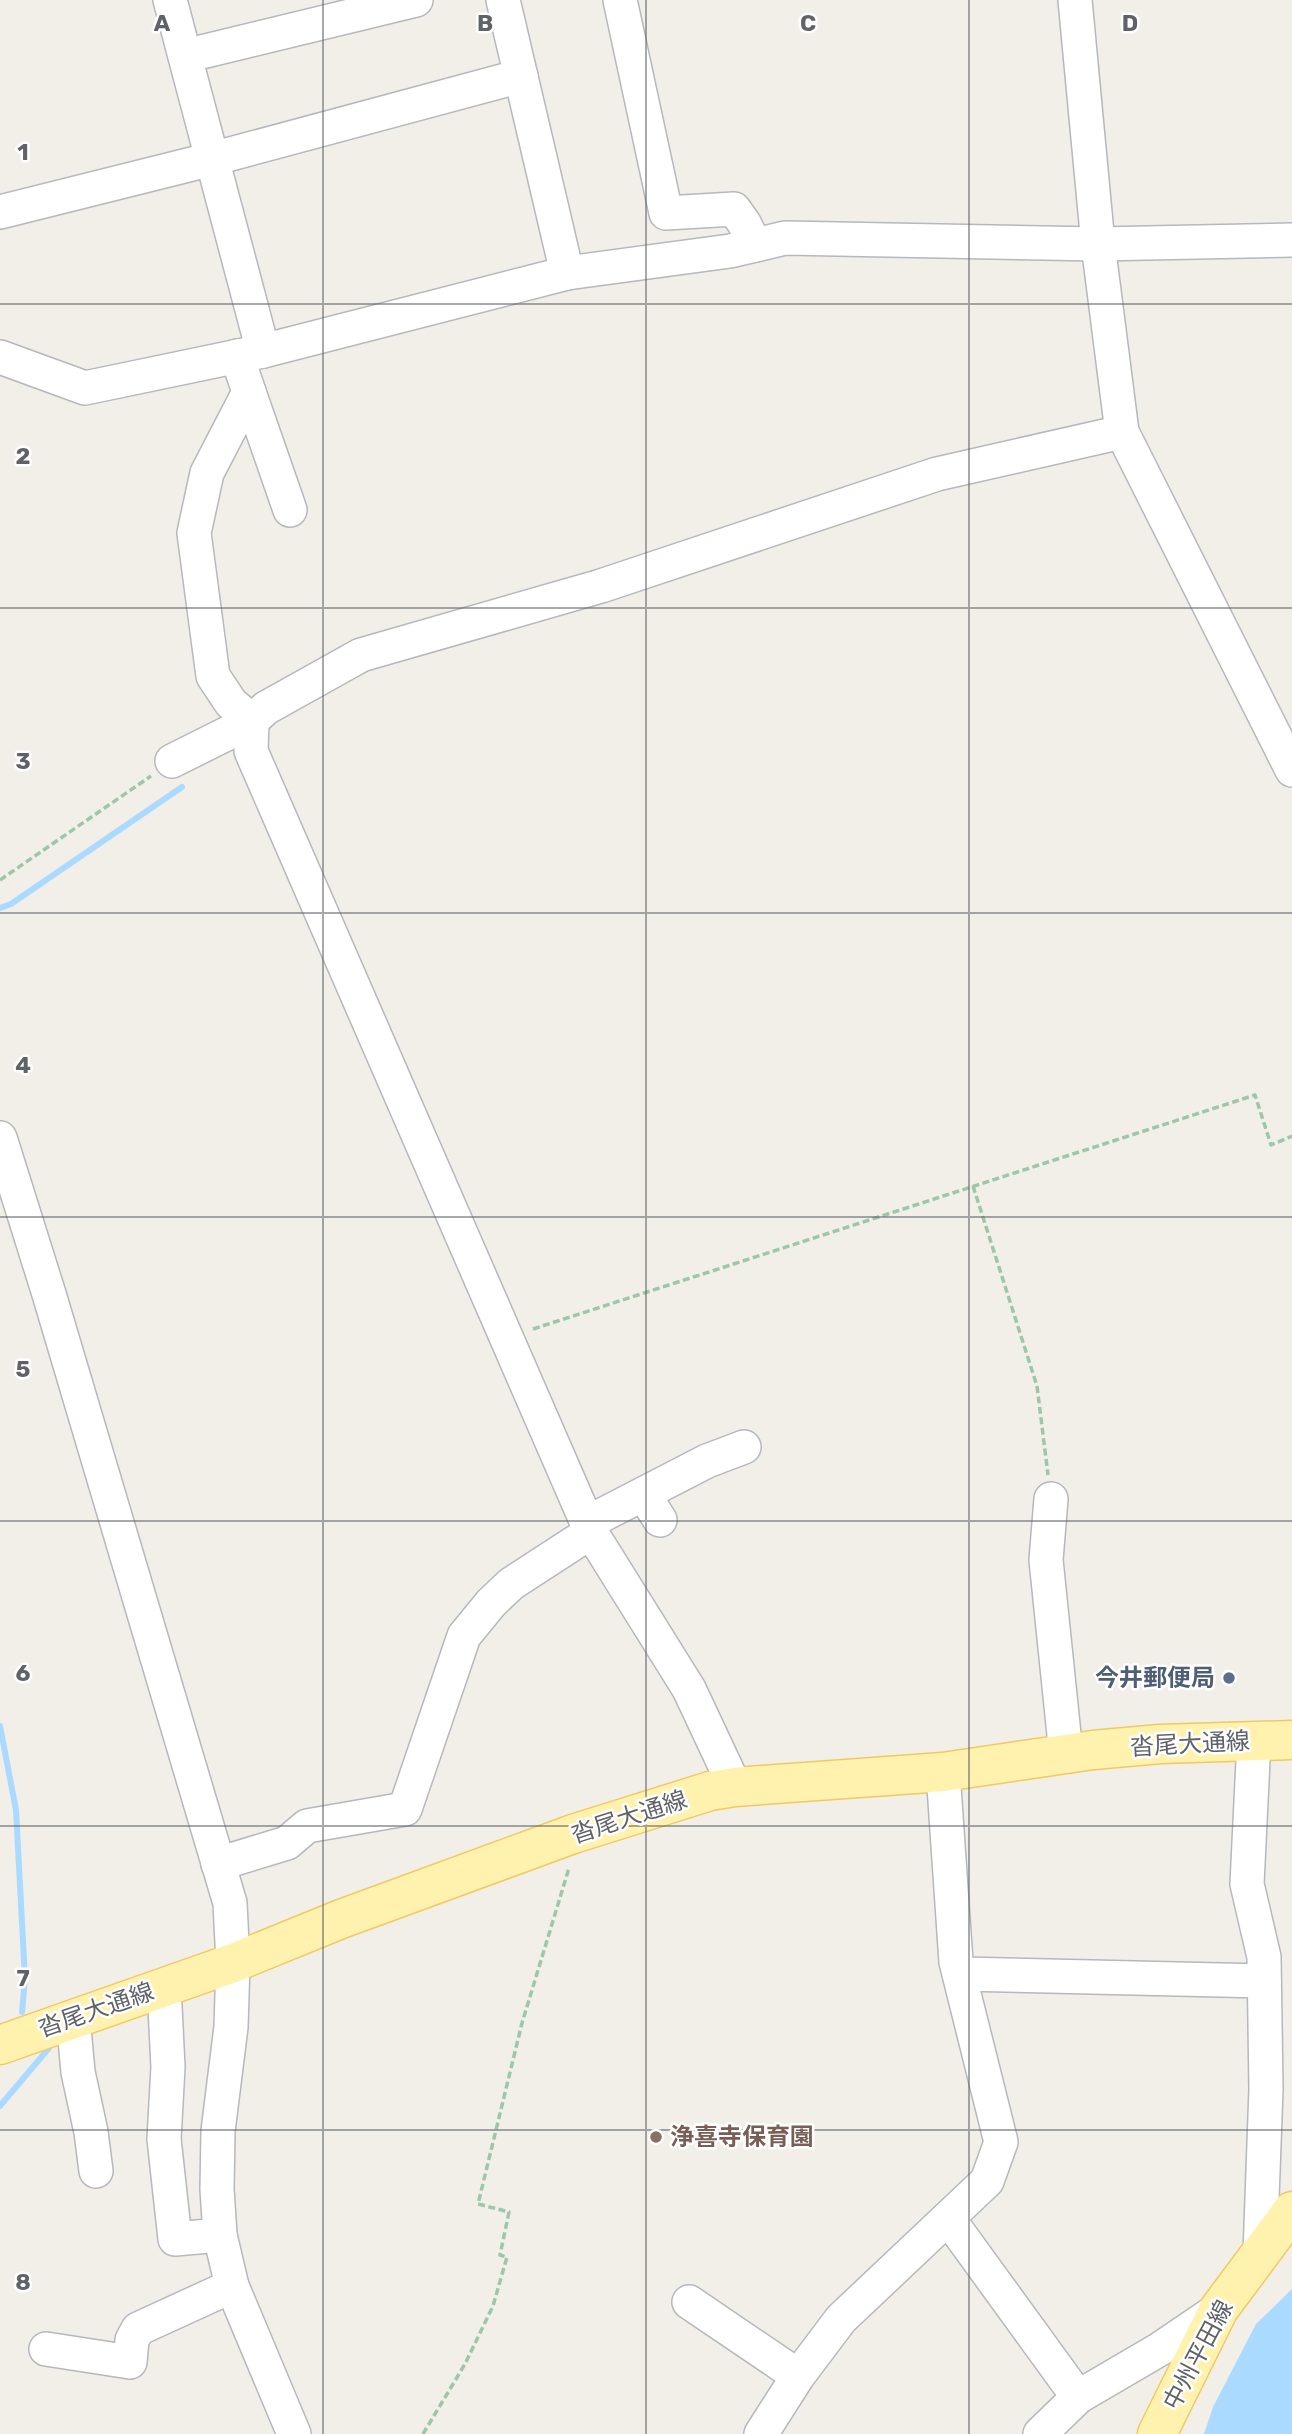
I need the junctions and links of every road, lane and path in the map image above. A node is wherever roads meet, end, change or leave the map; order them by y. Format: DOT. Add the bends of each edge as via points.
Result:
graph roads {
  1 [pos="170,0"];
  2 [pos="416,0"];
  3 [pos="503,0"];
  4 [pos="620,0"];
  5 [pos="1075,0"];
  6 [pos="185,57"];
  7 [pos="521,76"];
  8 [pos="212,159"];
  9 [pos="0,212"];
  10 [pos="1292,240"];
  11 [pos="1098,244"];
  12 [pos="755,245"];
  13 [pos="567,273"];
  14 [pos="250,354"];
  15 [pos="0,356"];
  16 [pos="249,392"];
  17 [pos="1122,432"];
  18 [pos="290,510"];
  19 [pos="252,722"];
  20 [pos="172,761"];
  21 [pos="1292,769"];
  22 [pos="0,880"];
  23 [pos="1292,1136"];
  24 [pos="0,1138"];
  25 [pos="974,1186"];
  26 [pos="508,1337"];
  27 [pos="744,1447"];
  28 [pos="1051,1499"];
  29 [pos="589,1528"];
  30 [pos="1254,1740"];
  31 [pos="1292,1740"];
  32 [pos="1066,1754"];
  33 [pos="943,1772"];
  34 [pos="735,1787"];
  35 [pos="218,1864"];
  36 [pos="570,1864"];
  37 [pos="233,1963"];
  38 [pos="960,1975"];
  39 [pos="1264,1981"];
  40 [pos="164,1987"];
  41 [pos="74,2018"];
  42 [pos="0,2045"];
  43 [pos="1279,2091"];
  44 [pos="96,2171"];
  45 [pos="1292,2211"];
  46 [pos="948,2218"];
  47 [pos="220,2235"];
  48 [pos="1261,2253"];
  49 [pos="232,2286"];
  50 [pos="689,2302"];
  51 [pos="1219,2309"];
  52 [pos="46,2349"];
  53 [pos="798,2376"];
  54 [pos="1078,2397"];
  55 [pos="294,2434"];
  56 [pos="423,2434"];
  57 [pos="761,2434"];
  58 [pos="1040,2434"];
  59 [pos="1157,2434"];
  1 -- 6 [label="street"];
  2 -- 6 [label="street"];
  3 -- 7 [label="street"];
  4 -- 12 [label="street" via="666,214 734,209"];
  5 -- 11 [label="street"];
  6 -- 8 [label="street"];
  7 -- 8 [label="street"];
  7 -- 13 [label="street"];
  8 -- 9 [label="street"];
  8 -- 14 [label="street"];
  10 -- 11 [label="street"];
  11 -- 12 [label="street" via="785,238"];
  11 -- 17 [label="street"];
  12 -- 13 [label="street"];
  13 -- 14 [label="street"];
  14 -- 15 [label="street" via="85,388"];
  14 -- 16 [label="street"];
  16 -- 18 [label="street"];
  16 -- 19 [label="street" via="207,473 194,533 213,676 231,704"];
  17 -- 19 [label="street" via="937,474 601,586 361,656 266,708"];
  17 -- 21 [label="street"];
  19 -- 20 [label="street"];
  19 -- 26 [label="street" via="251,751"];
  20 -- 22 [label="path"];
  23 -- 25 [label="path" via="1271,1145 1255,1095"];
  24 -- 35 [label="street"];
  25 -- 26 [label="path"];
  25 -- 28 [label="path" via="1037,1386"];
  26 -- 29 [label="street"];
  27 -- 29 [label="street" via="707,1461 652,1508"];
  28 -- 32 [label="street" via="1046,1560"];
  29 -- 34 [label="street" via="689,1689"];
  29 -- 35 [label="street" via="511,1584 464,1636 404,1809 307,1826 288,1843"];
  30 -- 31 [label="main road, 沓尾大通線"];
  30 -- 32 [label="main road, 沓尾大通線"];
  30 -- 39 [label="street" via="1247,1884 1264,1957"];
  32 -- 33 [label="main road, 沓尾大通線"];
  33 -- 34 [label="main road, 沓尾大通線"];
  33 -- 38 [label="street"];
  34 -- 37 [label="main road, 沓尾大通線" via="573,1834"];
  35 -- 37 [label="street" via="230,1903"];
  36 -- 56 [label="path" via="522,2023 478,2204 509,2212 500,2255 507,2257 493,2306"];
  37 -- 40 [label="main road, 沓尾大通線"];
  37 -- 47 [label="street" via="231,2026 218,2131"];
  38 -- 39 [label="street"];
  38 -- 46 [label="street" via="1001,2142 987,2181"];
  39 -- 43 [label="street"];
  40 -- 41 [label="main road, 沓尾大通線"];
  40 -- 47 [label="street" via="168,2067 164,2139 175,2239"];
  41 -- 42 [label="main road, 沓尾大通線"];
  41 -- 44 [label="street" via="78,2072"];
  43 -- 48 [label="street"];
  45 -- 48 [label="main road, 中州平田線"];
  46 -- 53 [label="street" via="841,2319"];
  46 -- 54 [label="street"];
  47 -- 49 [label="street"];
  48 -- 51 [label="main road, 中州平田線"];
  49 -- 52 [label="street" via="138,2329 130,2362"];
  49 -- 55 [label="street"];
  50 -- 53 [label="street"];
  51 -- 54 [label="street"];
  51 -- 59 [label="main road, 中州平田線"];
  53 -- 57 [label="street"];
  54 -- 58 [label="street"];
}
